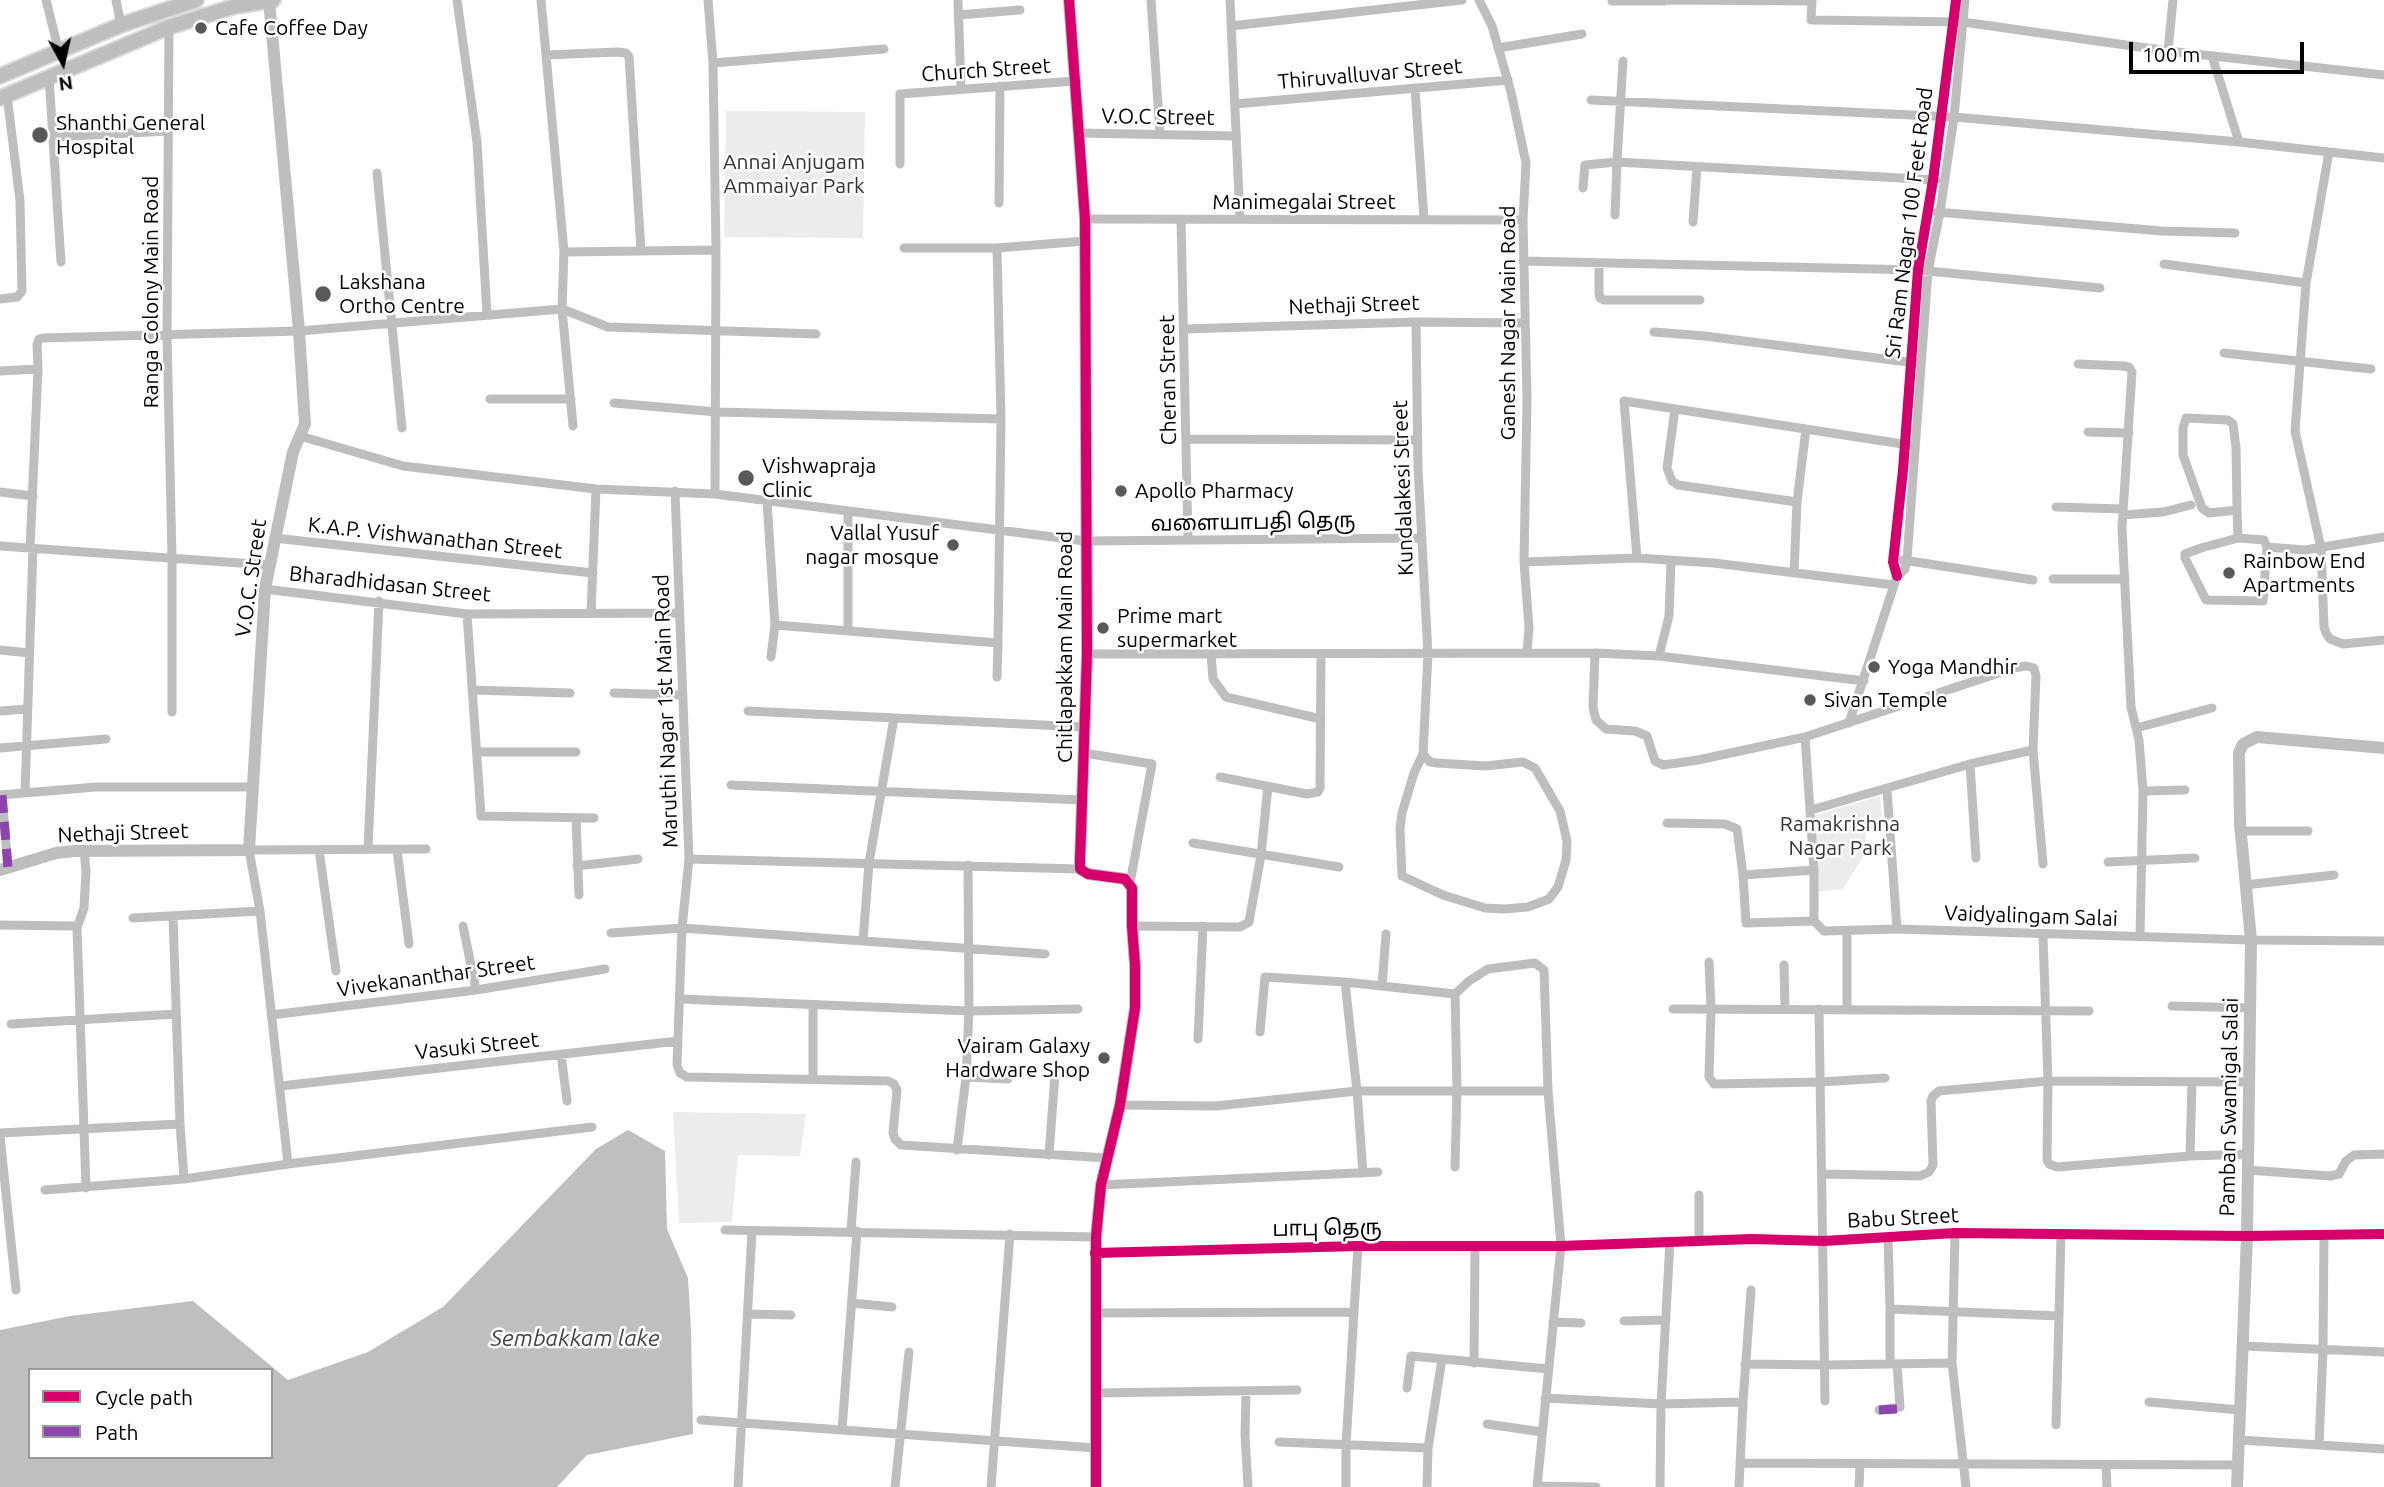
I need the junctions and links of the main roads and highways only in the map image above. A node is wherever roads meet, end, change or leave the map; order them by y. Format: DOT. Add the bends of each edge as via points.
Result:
graph roads {
  1 [pos="194,0"];
  2 [pos="270,0"];
  3 [pos="235,3"];
  4 [pos="0,76"];
  5 [pos="4,96"];
  1 -- 4 [label="main road"];
  2 -- 3 [label="main road"];
  3 -- 5 [label="main road"];
}
